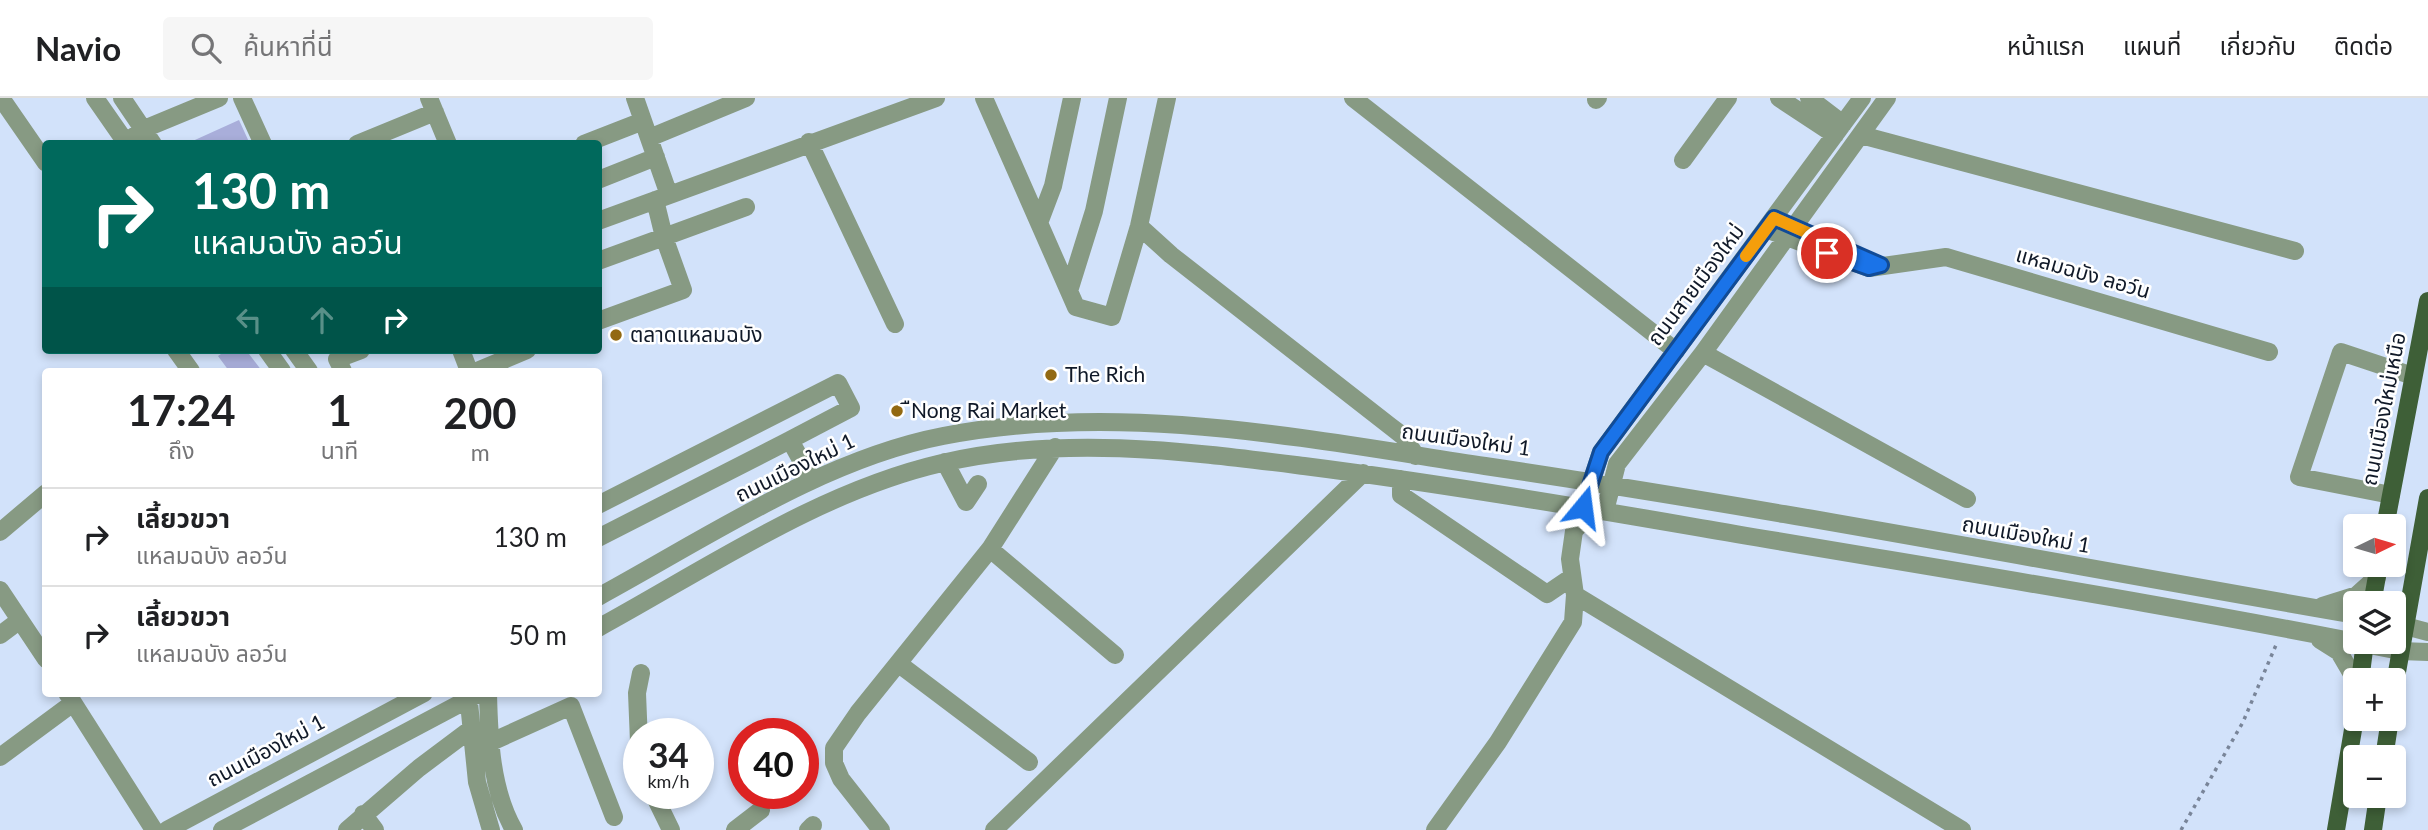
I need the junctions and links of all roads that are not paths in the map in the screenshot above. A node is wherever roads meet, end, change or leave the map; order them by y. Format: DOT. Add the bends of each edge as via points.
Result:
graph roads {
  1 [pos="1,98"];
  2 [pos="95,98"];
  3 [pos="122,98"];
  4 [pos="219,98"];
  5 [pos="242,98"];
  6 [pos="635,98"];
  7 [pos="746,98"];
  8 [pos="936,98"];
  9 [pos="984,98"];
  10 [pos="1072,98"];
  11 [pos="1118,98"];
  12 [pos="1167,98"];
  13 [pos="1353,98"];
  14 [pos="1728,98"];
  15 [pos="1779,98"];
  16 [pos="1809,98"];
  17 [pos="1862,98"];
  18 [pos="1887,98"];
  19 [pos="192,103"];
  20 [pos="432,105"];
  21 [pos="646,129"];
  22 [pos="1839,130"];
  23 [pos="1861,135"];
  24 [pos="148,136"];
  25 [pos="124,140"];
  26 [pos="261,140"];
  27 [pos="365,140"];
  28 [pos="446,140"];
  29 [pos="601,140"];
  30 [pos="809,142"];
  31 [pos="42,157"];
  32 [pos="656,157"];
  33 [pos="1683,160"];
  34 [pos="602,178"];
  35 [pos="662,197"];
  36 [pos="746,207"];
  37 [pos="602,220"];
  38 [pos="1039,223"];
  39 [pos="1770,224"];
  40 [pos="1139,226"];
  41 [pos="1790,232"];
  42 [pos="664,237"];
  43 [pos="2295,251"];
  44 [pos="602,260"];
  45 [pos="1069,291"];
  46 [pos="2428,301"];
  47 [pos="602,320"];
  48 [pos="895,324"];
  49 [pos="1676,351"];
  50 [pos="2269,352"];
  51 [pos="1703,353"];
  52 [pos="350,354"];
  53 [pos="517,354"];
  54 [pos="342,368"];
  55 [pos="484,368"];
  56 [pos="2413,376"];
  57 [pos="790,440"];
  58 [pos="1055,447"];
  59 [pos="1416,456"];
  60 [pos="945,462"];
  61 [pos="1363,473"];
  62 [pos="1401,479"];
  63 [pos="812,480"];
  64 [pos="1590,481"];
  65 [pos="978,484"];
  66 [pos="1610,485"];
  67 [pos="2390,495"];
  68 [pos="42,496"];
  69 [pos="2428,498"];
  70 [pos="1967,499"];
  71 [pos="602,503"];
  72 [pos="1594,509"];
  73 [pos="2387,514"];
  74 [pos="0,532"];
  75 [pos="602,536"];
  76 [pos="990,550"];
  77 [pos="1572,576"];
  78 [pos="2372,578"];
  79 [pos="0,590"];
  80 [pos="2406,594"];
  81 [pos="602,595"];
  82 [pos="1575,596"];
  83 [pos="2312,608"];
  84 [pos="2343,613"];
  85 [pos="20,620"];
  86 [pos="602,626"];
  87 [pos="2406,626"];
  88 [pos="2428,632"];
  89 [pos="2308,634"];
  90 [pos="0,635"];
  91 [pos="2343,640"];
  92 [pos="2406,651"];
  93 [pos="2428,652"];
  94 [pos="42,653"];
  95 [pos="1115,655"];
  96 [pos="899,664"];
  97 [pos="2349,668"];
  98 [pos="641,674"];
  99 [pos="413,697"];
  100 [pos="468,697"];
  101 [pos="472,697"];
  102 [pos="488,697"];
  103 [pos="70,698"];
  104 [pos="638,718"];
  105 [pos="471,729"];
  106 [pos="2353,731"];
  107 [pos="489,743"];
  108 [pos="0,757"];
  109 [pos="1029,762"];
  110 [pos="2376,808"];
  111 [pos="661,809"];
  112 [pos="761,810"];
  113 [pos="363,814"];
  114 [pos="614,817"];
  115 [pos="154,830"];
  116 [pos="167,830"];
  117 [pos="222,830"];
  118 [pos="347,830"];
  119 [pos="375,830"];
  120 [pos="491,830"];
  121 [pos="514,830"];
  122 [pos="671,830"];
  123 [pos="735,830"];
  124 [pos="881,830"];
  125 [pos="995,830"];
  126 [pos="1435,830"];
  127 [pos="1962,830"];
  128 [pos="2336,830"];
  129 [pos="2373,830"];
  1 -- 31 [label="street"];
  2 -- 25 [label="street"];
  3 -- 24 [label="street"];
  4 -- 19 [label="street"];
  5 -- 26 [label="street"];
  6 -- 21 [label="street"];
  7 -- 21 [label="street"];
  8 -- 30 [label="street"];
  9 -- 38 [label="street"];
  10 -- 38 [label="street" via="1053,186"];
  11 -- 45 [label="street" via="1094,211"];
  12 -- 40 [label="street"];
  13 -- 49 [label="street"];
  14 -- 33 [label="street"];
  15 -- 22 [label="street"];
  16 -- 22 [label="street"];
  17 -- 22 [label="street, ถนนสายเมืองใหม่"];
  18 -- 23 [label="street, ถนนสายเมืองใหม่"];
  19 -- 24 [label="street"];
  20 -- 27 [label="street"];
  20 -- 28 [label="street"];
  21 -- 29 [label="street"];
  21 -- 32 [label="street"];
  22 -- 39 [label="street, ถนนสายเมืองใหม่"];
  23 -- 41 [label="street, ถนนสายเมืองใหม่"];
  23 -- 43 [label="street"];
  30 -- 35 [label="street"];
  30 -- 48 [label="street"];
  32 -- 34 [label="street"];
  32 -- 35 [label="street"];
  35 -- 37 [label="street"];
  35 -- 42 [label="street"];
  36 -- 42 [label="street"];
  38 -- 45 [label="street"];
  39 -- 41 [label="street, แหลมฉบัง ลอว์น"];
  39 -- 49 [label="street, ถนนสายเมืองใหม่"];
  40 -- 45 [label="street" via="1112,317 1076,307"];
  40 -- 59 [label="street" via="1390,426"];
  41 -- 50 [label="street, แหลมฉบัง ลอว์น" via="1881,265 1946,257"];
  41 -- 51 [label="street, ถนนสายเมืองใหม่"];
  42 -- 44 [label="street"];
  42 -- 47 [label="street" via="683,290"];
  46 -- 56 [label="main road, ถนนเมืองใหม่เหนือ"];
  49 -- 64 [label="street, ถนนสายเมืองใหม่" via="1601,452"];
  51 -- 66 [label="street, ถนนสายเมืองใหม่" via="1617,464"];
  51 -- 70 [label="street"];
  52 -- 54 [label="street" via="337,359"];
  53 -- 55 [label="street"];
  56 -- 67 [label="main road, ถนนเมืองใหม่เหนือ"];
  56 -- 67 [label="street" via="2341,352 2299,477"];
  57 -- 63 [label="street"];
  57 -- 71 [label="street" via="851,408 838,383"];
  57 -- 75 [label="street"];
  58 -- 60 [label="street"];
  58 -- 61 [label="street" via="1196,453"];
  58 -- 76 [label="street"];
  59 -- 63 [label="street, ถนนเมืองใหม่ 1" via="1198,426 1107,421 1012,424 876,453"];
  59 -- 64 [label="street, ถนนเมืองใหม่ 1"];
  60 -- 65 [label="street" via="966,502"];
  60 -- 86 [label="street" via="885,478 823,504"];
  61 -- 62 [label="street"];
  61 -- 125 [label="street"];
  62 -- 72 [label="street"];
  62 -- 77 [label="street" via="1401,495 1546,594"];
  63 -- 81 [label="street, ถนนเมืองใหม่ 1"];
  64 -- 66 [label="street, ถนนเมืองใหม่ 1"];
  64 -- 72 [label="street, ถนนสายเมืองใหม่"];
  66 -- 72 [label="street, ถนนสายเมืองใหม่"];
  66 -- 83 [label="street, ถนนเมืองใหม่ 1"];
  67 -- 73 [label="main road, ถนนเมืองใหม่เหนือ"];
  68 -- 74 [label="street"];
  69 -- 80 [label="main road"];
  72 -- 77 [label="street" via="1574,531"];
  72 -- 89 [label="street"];
  76 -- 95 [label="street"];
  76 -- 96 [label="street"];
  77 -- 82 [label="street"];
  78 -- 83 [label="street" via="2357,595"];
  79 -- 85 [label="street"];
  82 -- 126 [label="street" via="1573,622 1498,742"];
  82 -- 127 [label="street"];
  83 -- 84 [label="street, ถนนเมืองใหม่ 1"];
  85 -- 90 [label="street"];
  85 -- 94 [label="street"];
  87 -- 88 [label="street"];
  89 -- 91 [label="street"];
  89 -- 97 [label="street" via="2339,652"];
  92 -- 93 [label="street"];
  96 -- 109 [label="street"];
  96 -- 124 [label="street" via="834,748 841,779"];
  98 -- 104 [label="street"];
  99 -- 116 [label="street, ถนนเมืองใหม่ 1"];
  100 -- 117 [label="street"];
  101 -- 105 [label="street"];
  102 -- 107 [label="street"];
  103 -- 108 [label="street"];
  103 -- 115 [label="street"];
  105 -- 113 [label="street"];
  105 -- 120 [label="street" via="477,782"];
  106 -- 128 [label="main road"];
  107 -- 114 [label="street" via="571,706"];
  107 -- 121 [label="street" via="505,815"];
  110 -- 129 [label="main road"];
  111 -- 122 [label="street"];
  112 -- 123 [label="street"];
  113 -- 118 [label="street"];
  113 -- 119 [label="street"];
}
